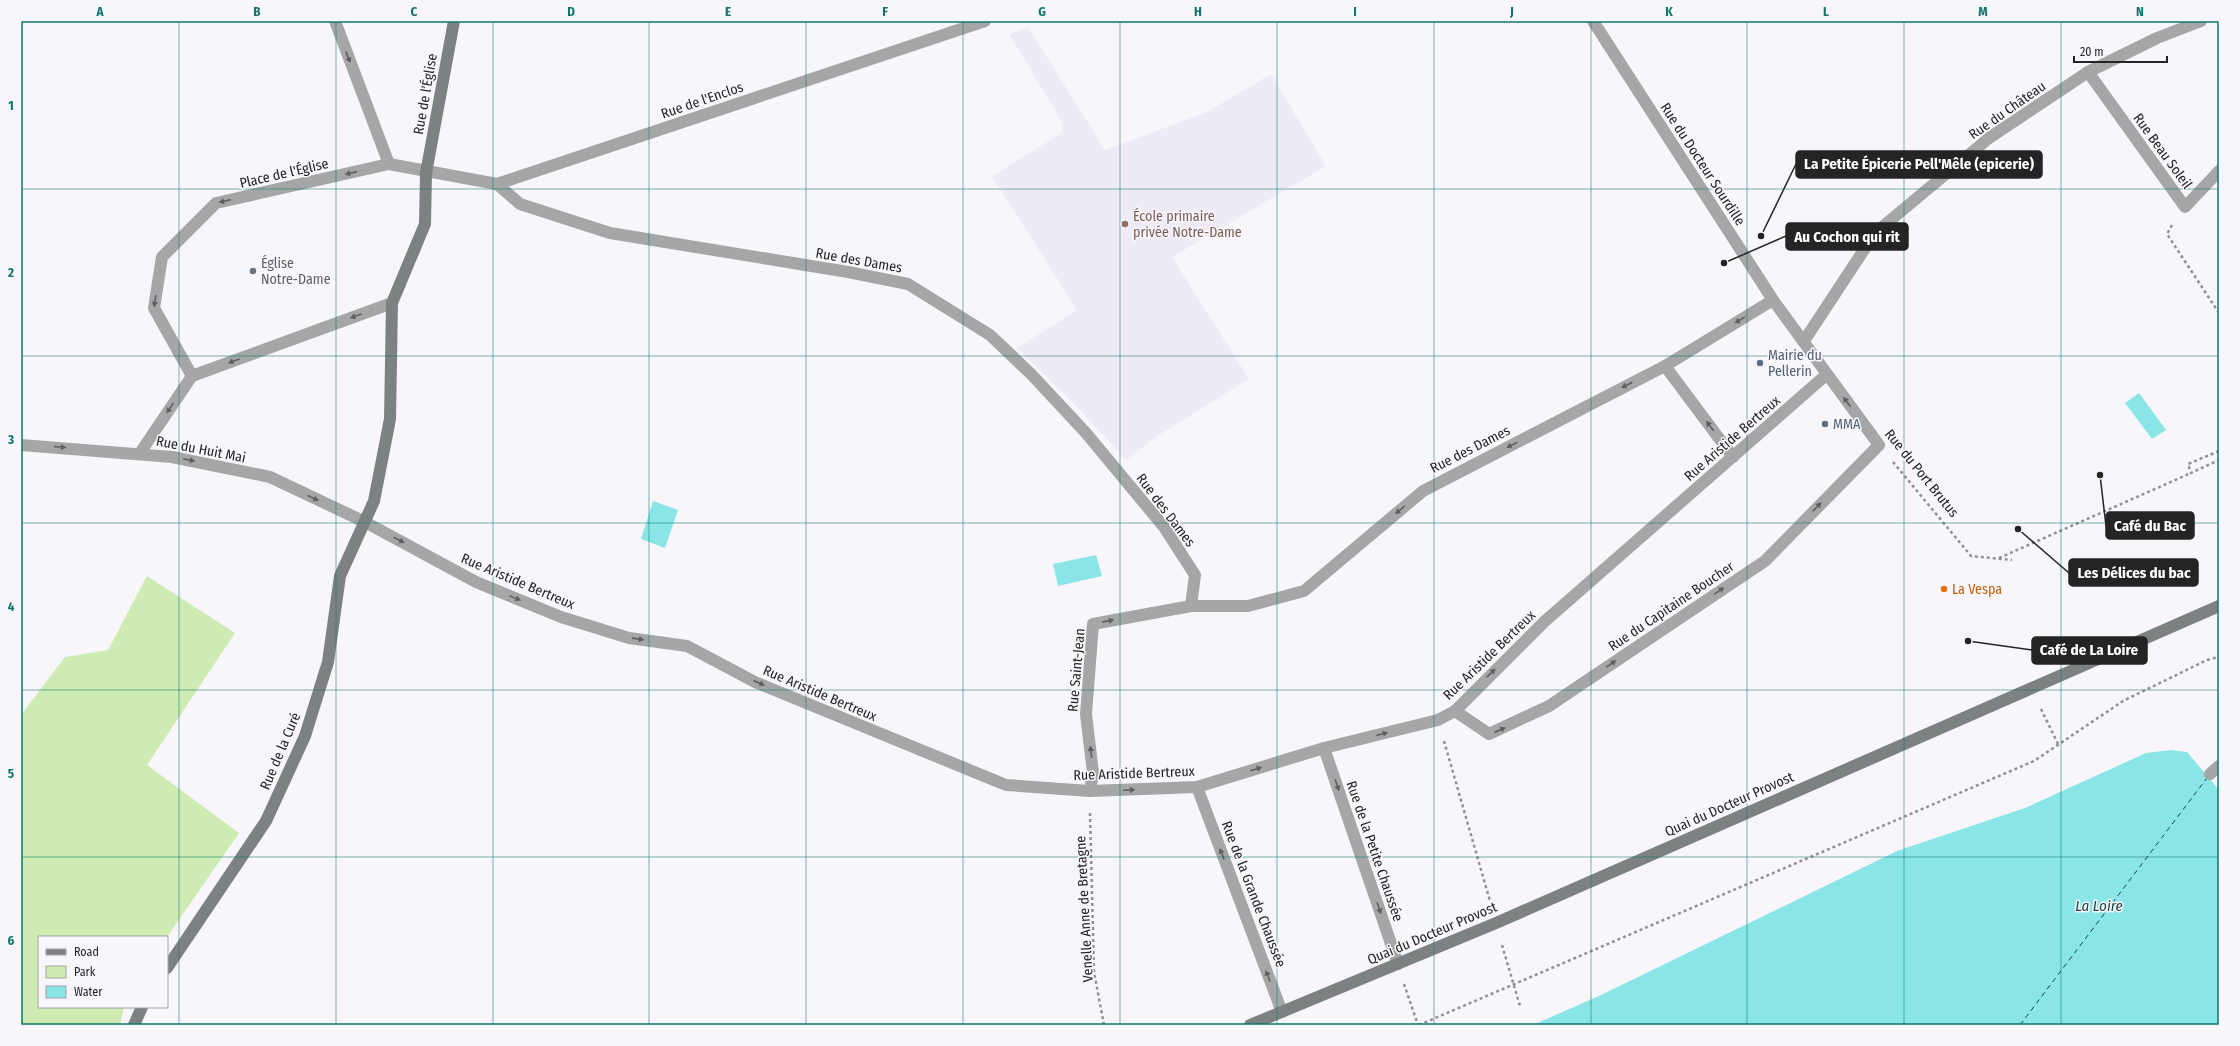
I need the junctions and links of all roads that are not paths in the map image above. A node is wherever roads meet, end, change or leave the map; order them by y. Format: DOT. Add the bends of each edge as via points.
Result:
graph roads {
  1 [pos="334,21"];
  2 [pos="454,21"];
  3 [pos="985,21"];
  4 [pos="1593,21"];
  5 [pos="2201,21"];
  6 [pos="2088,72"];
  7 [pos="389,164"];
  8 [pos="2219,171"];
  9 [pos="426,172"];
  10 [pos="497,184"];
  11 [pos="1773,300"];
  12 [pos="392,303"];
  13 [pos="1804,341"];
  14 [pos="1665,366"];
  15 [pos="1826,375"];
  16 [pos="192,376"];
  17 [pos="21,445"];
  18 [pos="1879,445"];
  19 [pos="140,453"];
  20 [pos="1734,457"];
  21 [pos="364,522"];
  22 [pos="1191,606"];
  23 [pos="2219,606"];
  24 [pos="1455,710"];
  25 [pos="1324,748"];
  26 [pos="1197,787"];
  27 [pos="1090,791"];
  28 [pos="1398,964"];
  29 [pos="168,967"];
  30 [pos="142,1008"];
  31 [pos="1282,1012"];
  32 [pos="134,1025"];
  33 [pos="1250,1025"];
  1 -- 7 [label="street, one-way"];
  2 -- 9 [label="street, Rue de l'Église"];
  3 -- 10 [label="street, Rue de l'Enclos"];
  4 -- 11 [label="street, Rue du Docteur Sourdille"];
  5 -- 6 [label="street, Rue du Château" via="2157,38"];
  6 -- 8 [label="street, Rue Beau Soleil" via="2185,207"];
  6 -- 13 [label="street, Rue du Château" via="1990,138 1875,233"];
  7 -- 9 [label="street, Place de l'Église"];
  7 -- 16 [label="street, Place de l'Église, one-way" via="216,203 162,257 154,308"];
  9 -- 10 [label="street, Rue de l'Enclos"];
  9 -- 12 [label="street" via="425,224"];
  10 -- 22 [label="street, Rue des Dames" via="520,204 610,233 908,284 990,335 1086,433 1164,527 1195,575"];
  11 -- 13 [label="street, Rue du Docteur Sourdille"];
  11 -- 14 [label="street, Rue des Dames, one-way"];
  12 -- 16 [label="street, one-way"];
  12 -- 21 [label="street" via="390,419 374,501"];
  13 -- 15 [label="street"];
  20 -- 14 [label="street, one-way"];
  14 -- 22 [label="street, Rue des Dames, one-way" via="1423,491 1304,591 1248,606"];
  18 -- 15 [label="street, Rue du Port Brutus, one-way"];
  15 -- 20 [label="street, Rue Aristide Bertreux"];
  16 -- 19 [label="street, one-way"];
  17 -- 19 [label="street, Rue du Huit Mai, one-way"];
  24 -- 18 [label="street, Rue du Capitaine Boucher, one-way" via="1490,734 1549,706 1765,560"];
  19 -- 21 [label="street, Rue du Huit Mai, one-way" via="172,457 270,478"];
  24 -- 20 [label="street, Rue Aristide Bertreux, one-way" via="1544,622"];
  21 -- 27 [label="street, Rue Aristide Bertreux, one-way" via="476,582 546,611 629,638 687,646 755,682 1006,785"];
  21 -- 29 [label="street, Rue de la Curé" via="340,576 328,662 305,736 266,821"];
  27 -- 22 [label="street, Rue Saint-Jean, one-way" via="1093,773 1086,714 1093,624"];
  23 -- 28 [label="street, Quai du Docteur Provost"];
  25 -- 24 [label="street, Rue Aristide Bertreux, one-way" via="1438,720"];
  26 -- 25 [label="street, Rue Aristide Bertreux, one-way"];
  25 -- 28 [label="street, Rue de la Petite Chaussée, one-way"];
  27 -- 26 [label="street, Rue Aristide Bertreux, one-way"];
  31 -- 26 [label="street, Rue de la Grande Chaussée, one-way"];
  28 -- 31 [label="street, Quai du Docteur Provost"];
  30 -- 32 [label="street"];
  31 -- 33 [label="street, Quai du Docteur Provost"];
}
